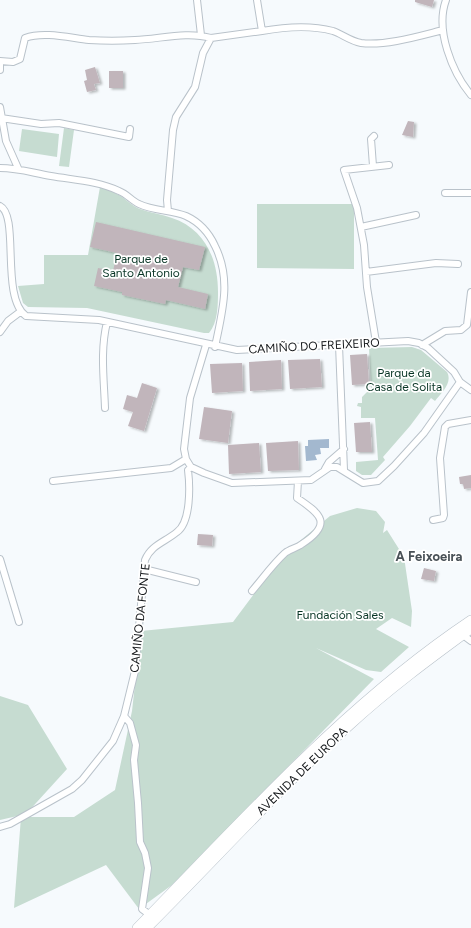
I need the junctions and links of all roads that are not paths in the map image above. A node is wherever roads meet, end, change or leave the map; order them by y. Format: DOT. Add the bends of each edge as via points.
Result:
graph roads {
  1 [pos="197,0"];
  2 [pos="258,0"];
  3 [pos="446,0"];
  4 [pos="443,30"];
  5 [pos="262,31"];
  6 [pos="201,35"];
  7 [pos="211,38"];
  8 [pos="0,61"];
  9 [pos="0,70"];
  10 [pos="471,96"];
  11 [pos="0,107"];
  12 [pos="1,118"];
  13 [pos="130,129"];
  14 [pos="374,136"];
  15 [pos="388,165"];
  16 [pos="373,166"];
  17 [pos="0,168"];
  18 [pos="18,168"];
  19 [pos="444,193"];
  20 [pos="471,193"];
  21 [pos="0,206"];
  22 [pos="168,211"];
  23 [pos="416,215"];
  24 [pos="361,227"];
  25 [pos="458,264"];
  26 [pos="366,272"];
  27 [pos="471,292"];
  28 [pos="20,312"];
  29 [pos="107,322"];
  30 [pos="0,332"];
  31 [pos="376,342"];
  32 [pos="206,345"];
  33 [pos="339,345"];
  34 [pos="422,345"];
  35 [pos="215,347"];
  36 [pos="460,382"];
  37 [pos="471,390"];
  38 [pos="105,408"];
  39 [pos="471,420"];
  40 [pos="344,449"];
  41 [pos="186,459"];
  42 [pos="191,467"];
  43 [pos="325,469"];
  44 [pos="344,470"];
  45 [pos="53,480"];
  46 [pos="298,481"];
  47 [pos="433,520"];
  48 [pos="0,559"];
  49 [pos="144,569"];
  50 [pos="196,582"];
  51 [pos="252,591"];
  52 [pos="471,620"];
  53 [pos="19,622"];
  54 [pos="471,629"];
  55 [pos="463,635"];
  56 [pos="471,641"];
  57 [pos="124,716"];
  58 [pos="0,827"];
  59 [pos="150,915"];
  60 [pos="137,928"];
  61 [pos="147,928"];
  1 -- 6 [label="street"];
  2 -- 5 [label="street"];
  3 -- 4 [label="street" via="443,9"];
  4 -- 5 [label="street" via="402,40 361,43 320,29"];
  4 -- 10 [label="street" via="456,73"];
  5 -- 7 [label="street"];
  6 -- 7 [label="street"];
  6 -- 8 [label="street" via="134,40 29,37 25,38 20,59 13,62"];
  7 -- 22 [label="street" via="203,53 195,87 176,117"];
  8 -- 9 [label="street"];
  11 -- 12 [label="street"];
  12 -- 13 [label="street" via="41,124 59,123 129,137"];
  12 -- 18 [label="street" via="6,141"];
  14 -- 16 [label="street" via="371,138"];
  15 -- 16 [label="street"];
  16 -- 24 [label="street" via="344,170"];
  17 -- 18 [label="street"];
  18 -- 22 [label="street" via="49,176 92,182 120,191 141,205"];
  19 -- 20 [label="street"];
  21 -- 28 [label="street" via="7,213 12,292 14,303"];
  22 -- 35 [label="street" via="188,217 202,226 221,257 225,292"];
  23 -- 24 [label="street"];
  24 -- 26 [label="street"];
  25 -- 26 [label="street" via="436,263"];
  26 -- 31 [label="street"];
  27 -- 34 [label="street" via="467,325 462,330 445,331"];
  28 -- 29 [label="street, CAMIÑO DO FREIXEIRO" via="35,318 84,318"];
  28 -- 30 [label="street" via="8,321"];
  29 -- 32 [label="street, CAMIÑO DO FREIXEIRO"];
  29 -- 38 [label="street" via="102,363"];
  31 -- 33 [label="street, CAMIÑO DO FREIXEIRO"];
  31 -- 34 [label="street, CAMIÑO DO FREIXEIRO" via="408,341"];
  32 -- 35 [label="street, CAMIÑO DO FREIXEIRO"];
  32 -- 41 [label="street" via="190,398 184,448"];
  33 -- 35 [label="street, CAMIÑO DO FREIXEIRO" via="237,350"];
  33 -- 40 [label="street"];
  34 -- 36 [label="street, CAMIÑO DO FREIXEIRO" via="454,372"];
  36 -- 37 [label="street, CAMIÑO DO FREIXEIRO"];
  36 -- 44 [label="street" via="424,433 382,478 374,483 364,483"];
  39 -- 47 [label="street" via="448,424 445,427 440,458 444,515 443,518"];
  40 -- 43 [label="street"];
  40 -- 44 [label="street"];
  41 -- 42 [label="street"];
  41 -- 45 [label="street" via="171,468"];
  42 -- 46 [label="street" via="236,484"];
  42 -- 49 [label="street, CAMIÑO DA FONTE" via="188,470 189,498 184,526 179,532 153,547"];
  43 -- 44 [label="street" via="337,467"];
  43 -- 46 [label="street" via="311,480"];
  46 -- 51 [label="street" via="297,498 316,511 321,518 320,526 302,544 286,552"];
  48 -- 53 [label="street"];
  49 -- 50 [label="street"];
  49 -- 57 [label="street, CAMIÑO DA FONTE" via="135,671"];
  52 -- 59 [label="main road, AVENIDA DE EUROPA" via="374,693 329,734"];
  54 -- 55 [label="main road, AVENIDA DE EUROPA"];
  55 -- 56 [label="street"];
  55 -- 61 [label="main road, AVENIDA DE EUROPA" via="437,653 351,724 294,778"];
  57 -- 58 [label="street, CAMIÑO DA FONTE" via="113,741 72,789 10,824"];
  57 -- 59 [label="street" via="130,723 136,744 134,760 140,842 148,868 142,908"];
  59 -- 60 [label="main road, AVENIDA DE EUROPA"];
}
